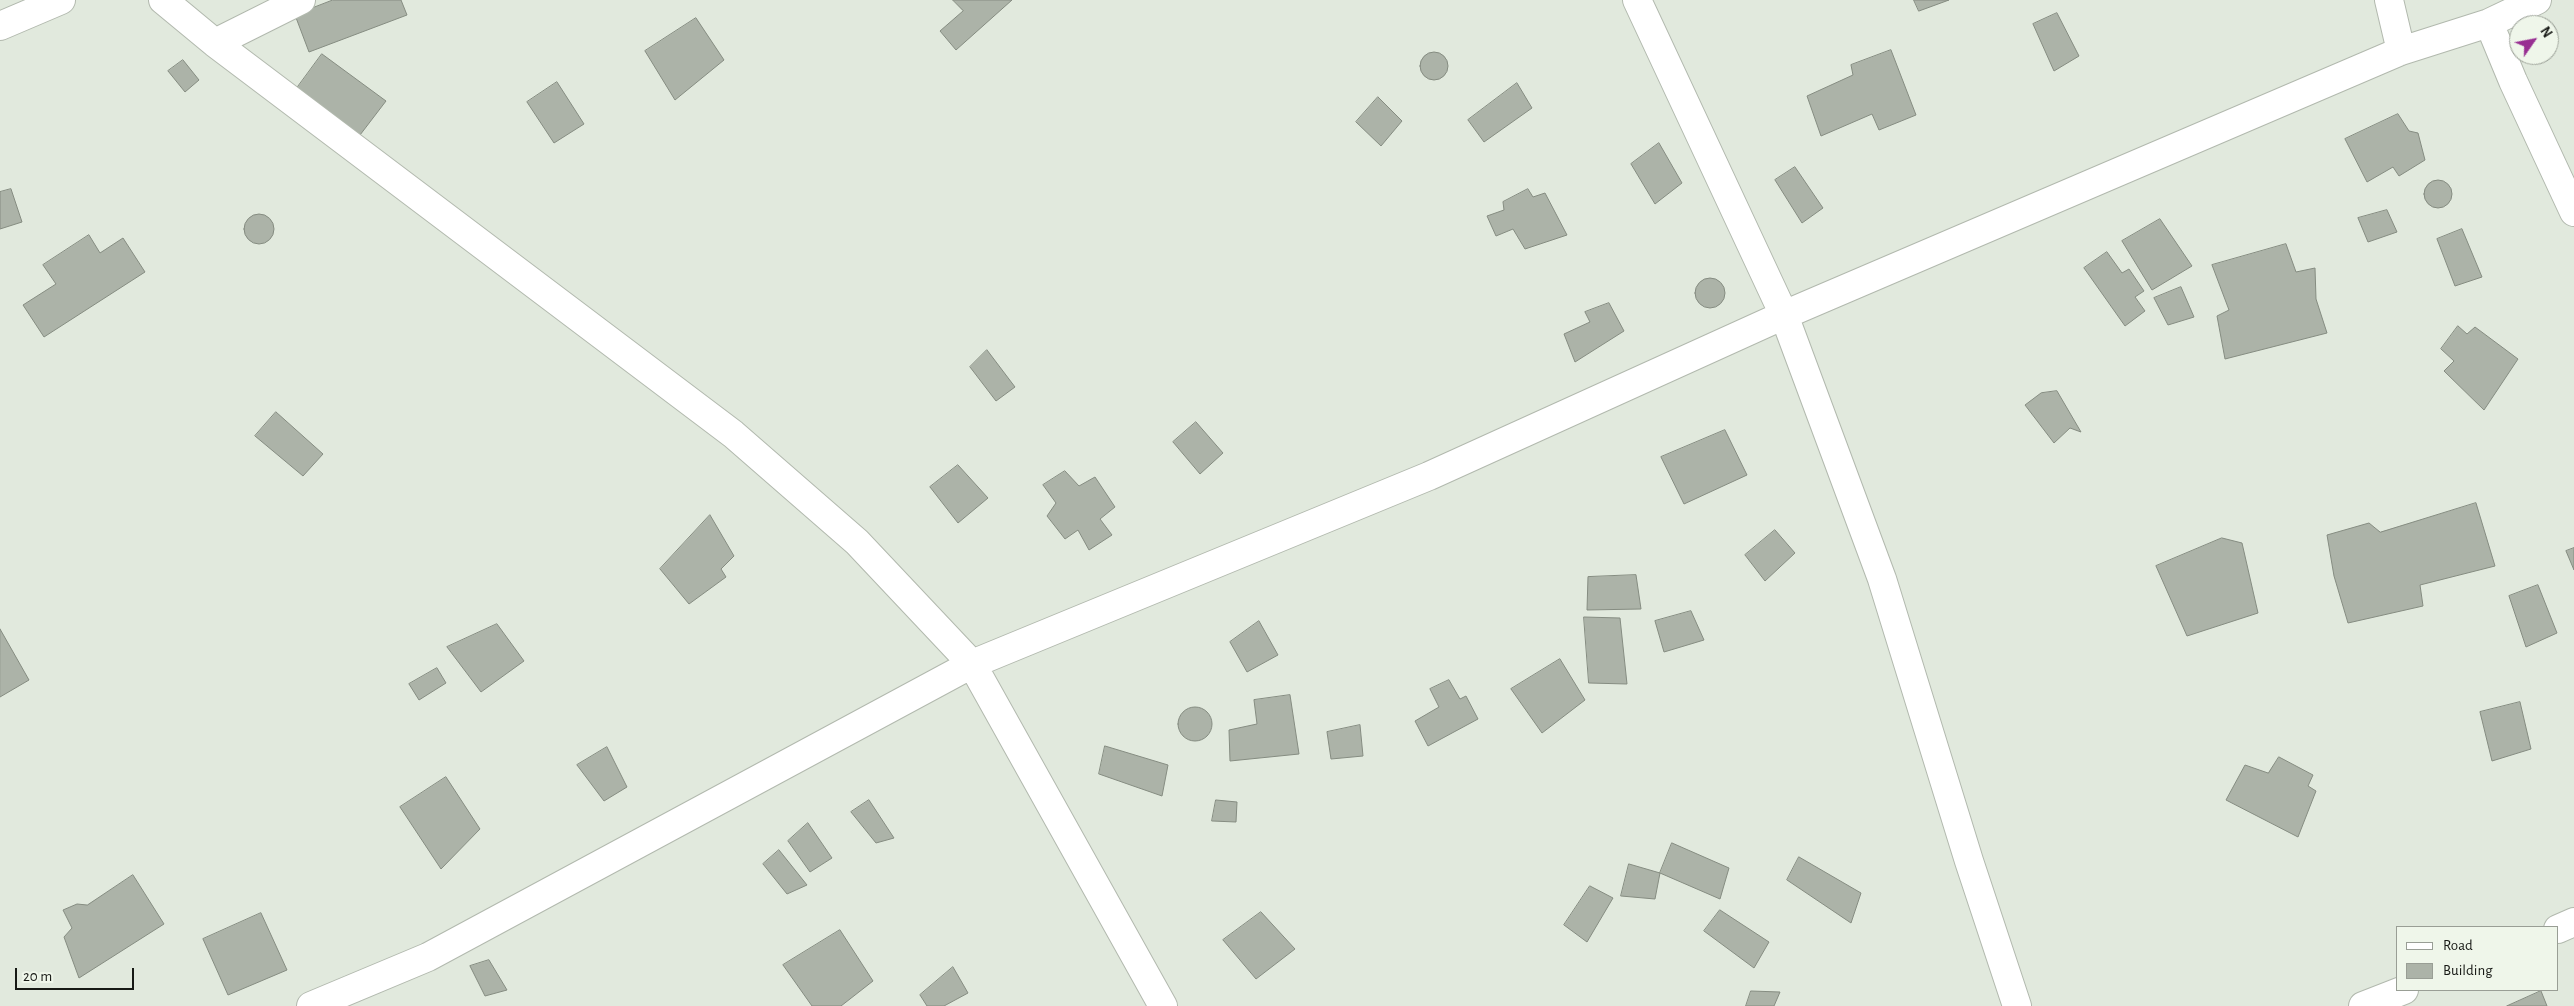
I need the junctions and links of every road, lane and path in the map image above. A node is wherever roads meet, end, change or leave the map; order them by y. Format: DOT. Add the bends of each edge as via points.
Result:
graph roads {
  1 [pos="61,0"];
  2 [pos="164,0"];
  3 [pos="301,0"];
  4 [pos="1637,0"];
  5 [pos="2390,0"];
  6 [pos="2537,0"];
  7 [pos="2489,23"];
  8 [pos="0,26"];
  9 [pos="214,43"];
  10 [pos="2402,51"];
  11 [pos="2574,212"];
  12 [pos="1784,315"];
  13 [pos="972,664"];
  14 [pos="2574,922"];
  15 [pos="2559,929"];
  16 [pos="2401,991"];
  17 [pos="311,1006"];
  18 [pos="1163,1006"];
  19 [pos="2017,1006"];
  20 [pos="2363,1006"];
  1 -- 8 [label="street"];
  2 -- 9 [label="street"];
  3 -- 9 [label="street"];
  4 -- 12 [label="street"];
  5 -- 10 [label="street"];
  6 -- 7 [label="street"];
  7 -- 10 [label="street"];
  7 -- 11 [label="street"];
  9 -- 13 [label="street" via="733,434 857,542"];
  10 -- 12 [label="street"];
  12 -- 13 [label="street" via="1429,476"];
  12 -- 19 [label="street" via="1882,579"];
  13 -- 17 [label="street" via="428,957"];
  13 -- 18 [label="street"];
  14 -- 15 [label="street"];
  16 -- 20 [label="street"];
}
